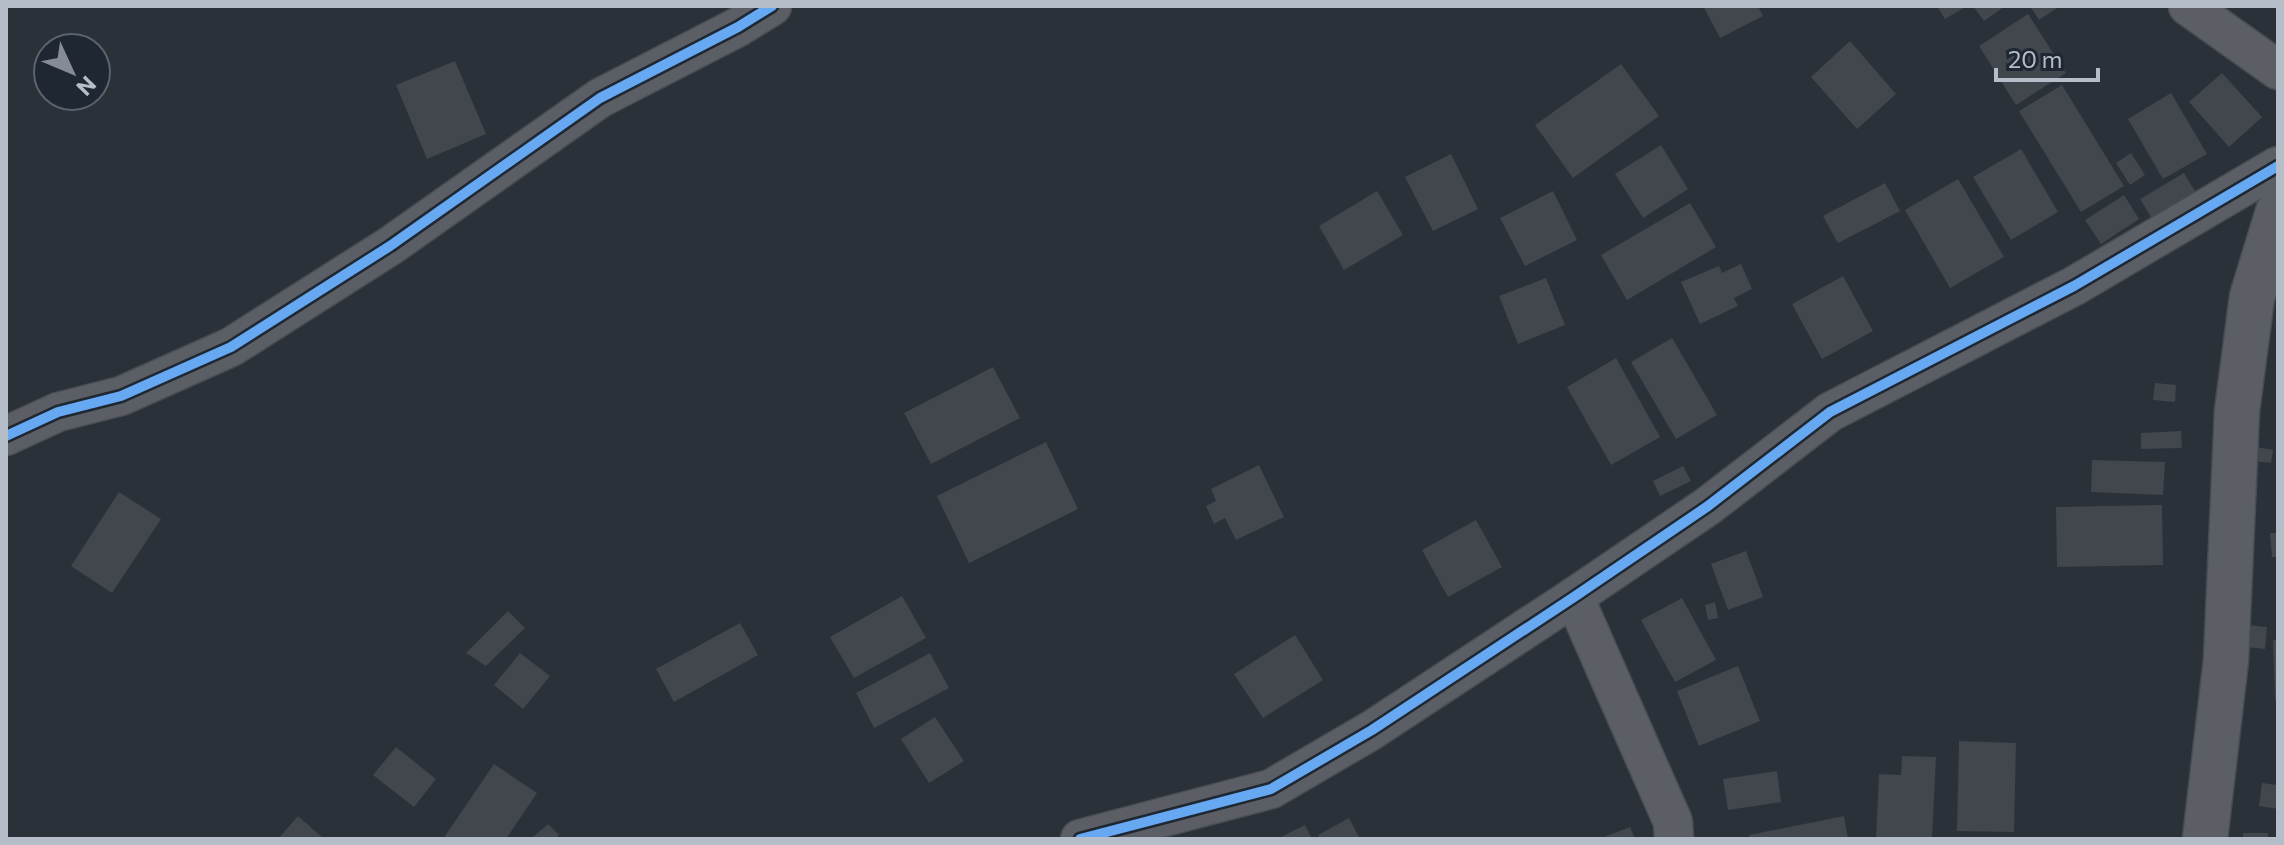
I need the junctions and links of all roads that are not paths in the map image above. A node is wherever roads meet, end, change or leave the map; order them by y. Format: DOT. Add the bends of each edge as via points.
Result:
graph roads {
  1 [pos="772,6"];
  2 [pos="2194,8"];
  3 [pos="735,16"];
  4 [pos="2278,70"];
  5 [pos="2278,166"];
  6 [pos="2278,212"];
  7 [pos="6,436"];
  8 [pos="1574,597"];
  9 [pos="1080,839"];
  10 [pos="1674,839"];
  11 [pos="2205,839"];
  1 -- 3 [label="street"];
  2 -- 4 [label="street"];
  3 -- 7 [label="street" via="600,98 390,246 231,347 121,396 58,412"];
  5 -- 8 [label="street" via="2074,286 1830,412 1708,506"];
  6 -- 11 [label="street" via="2252,297 2237,411 2226,660"];
  8 -- 9 [label="street" via="1372,730 1271,789"];
  8 -- 10 [label="street" via="1673,822"];
}
